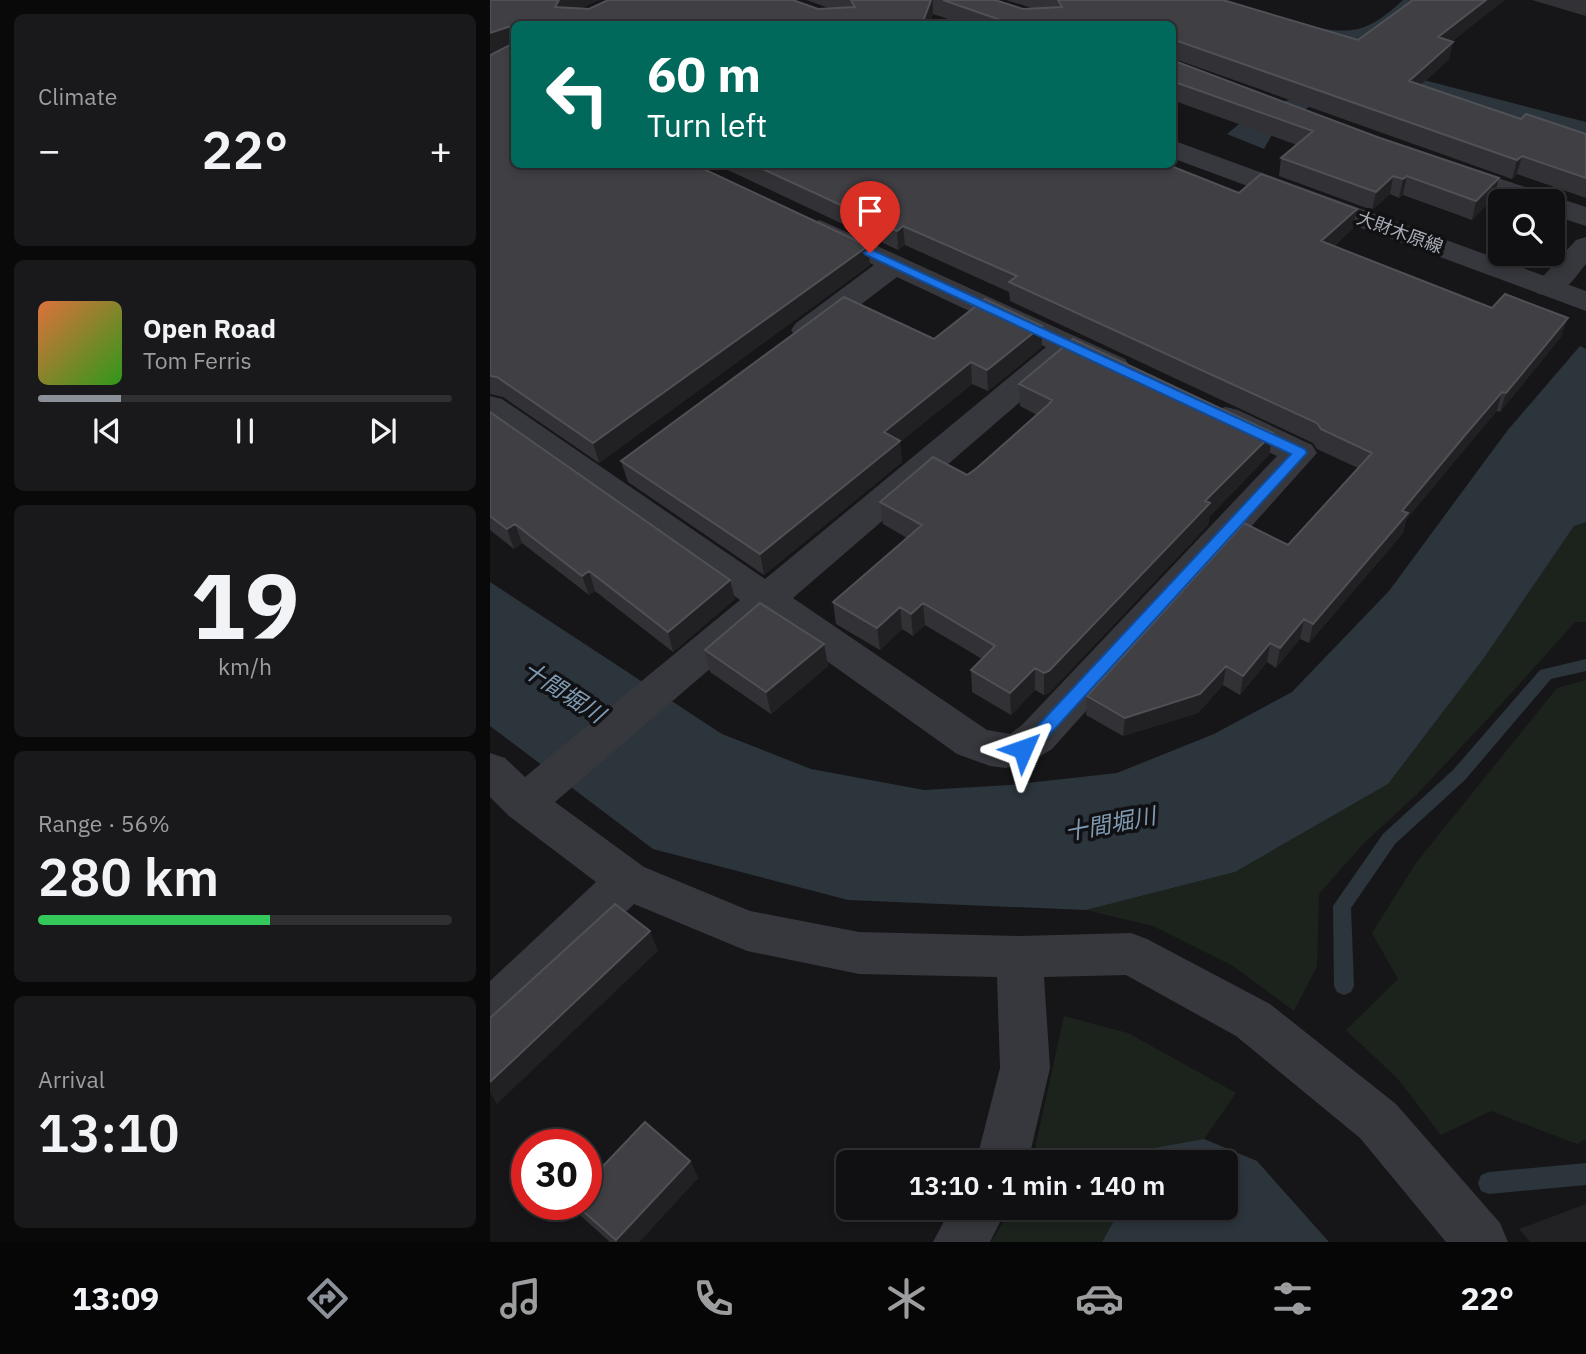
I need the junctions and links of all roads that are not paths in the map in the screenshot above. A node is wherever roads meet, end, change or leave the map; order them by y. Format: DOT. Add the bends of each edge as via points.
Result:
graph roads {
  1 [pos="1176,149"];
  2 [pos="1425,161"];
  3 [pos="1506,189"];
  4 [pos="1565,210"];
  5 [pos="794,217"];
  6 [pos="1586,217"];
  7 [pos="1586,246"];
  8 [pos="895,264"];
  9 [pos="1549,288"];
  10 [pos="1586,302"];
  11 [pos="786,345"];
  12 [pos="1068,345"];
  13 [pos="1141,379"];
  14 [pos="490,407"];
  15 [pos="1203,407"];
  16 [pos="767,600"];
  17 [pos="490,770"];
  18 [pos="524,803"];
  19 [pos="628,881"];
  20 [pos="1019,957"];
  21 [pos="490,1012"];
  22 [pos="1005,1150"];
  23 [pos="974,1220"];
  24 [pos="960,1242"];
  25 [pos="1481,1242"];
  1 -- 9 [label="street, 大財木原線"];
  2 -- 3 [label="street"];
  4 -- 6 [label="street"];
  5 -- 8 [label="street"];
  7 -- 9 [label="street"];
  8 -- 11 [label="street"];
  8 -- 12 [label="street"];
  9 -- 10 [label="street, 大財木原線"];
  12 -- 13 [label="street"];
  12 -- 16 [label="street"];
  14 -- 16 [label="street" via="610,475"];
  15 -- 16 [label="street" via="1300,453 1023,749 991,751 972,741"];
  16 -- 18 [label="street"];
  17 -- 18 [label="street"];
  18 -- 19 [label="street"];
  19 -- 20 [label="street" via="747,931 846,950"];
  19 -- 21 [label="street"];
  20 -- 22 [label="street" via="1025,1068"];
  20 -- 25 [label="street" via="1131,954 1253,1020 1378,1121"];
  23 -- 24 [label="street"];
}
